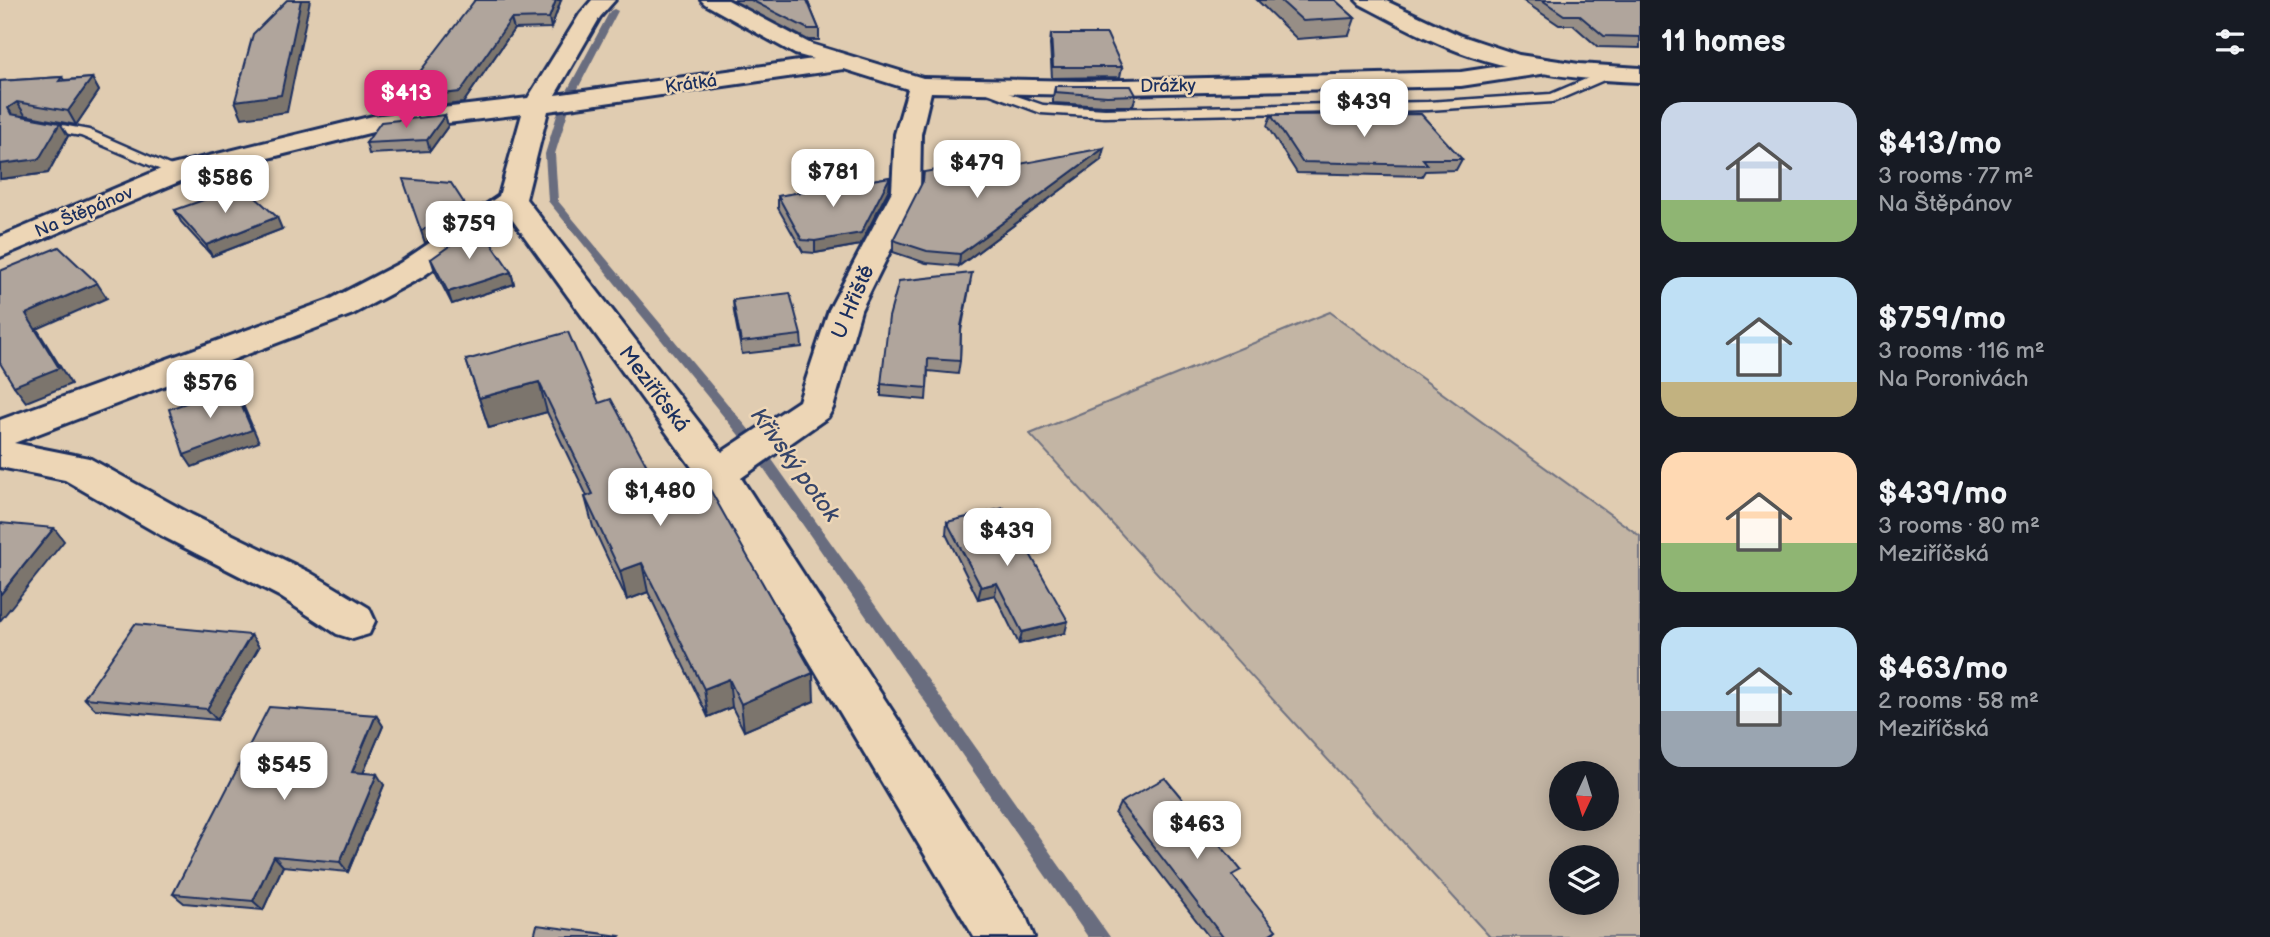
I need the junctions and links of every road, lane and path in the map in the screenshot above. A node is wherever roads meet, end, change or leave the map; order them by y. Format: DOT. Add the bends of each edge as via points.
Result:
graph roads {
  1 [pos="712,0"];
  2 [pos="1367,0"];
  3 [pos="606,6"];
  4 [pos="844,62"];
  5 [pos="1541,66"];
  6 [pos="1608,74"];
  7 [pos="1640,75"];
  8 [pos="921,85"];
  9 [pos="975,86"];
  10 [pos="556,102"];
  11 [pos="25,121"];
  12 [pos="178,172"];
  13 [pos="512,200"];
  14 [pos="0,248"];
  15 [pos="0,433"];
  16 [pos="0,454"];
  17 [pos="728,466"];
  18 [pos="353,621"];
  19 [pos="1006,937"];
  1 -- 4 [label="street, Drážky" via="803,49"];
  2 -- 5 [label="street" via="1480,51"];
  3 -- 10 [label="street"];
  4 -- 8 [label="street, Drážky"];
  4 -- 10 [label="street, Krátká"];
  5 -- 6 [label="street, Drážky"];
  5 -- 9 [label="street, Drážky" via="1461,79 1082,88"];
  6 -- 7 [label="street, Drážky"];
  6 -- 9 [label="lane" via="1553,98 1428,106 1105,113 1041,109"];
  8 -- 9 [label="street, Drážky"];
  8 -- 17 [label="street, U Hřiště" via="908,134 906,191 845,310 815,408"];
  10 -- 12 [label="street, Na Štěpánov" via="373,124"];
  10 -- 13 [label="street"];
  11 -- 12 [label="lane" via="84,133"];
  12 -- 14 [label="street, Na Štěpánov"];
  13 -- 15 [label="street" via="411,270 341,307"];
  13 -- 17 [label="street, Meziříčská"];
  16 -- 18 [label="street" via="75,468 294,584"];
  17 -- 19 [label="street, Meziříčská"];
}
